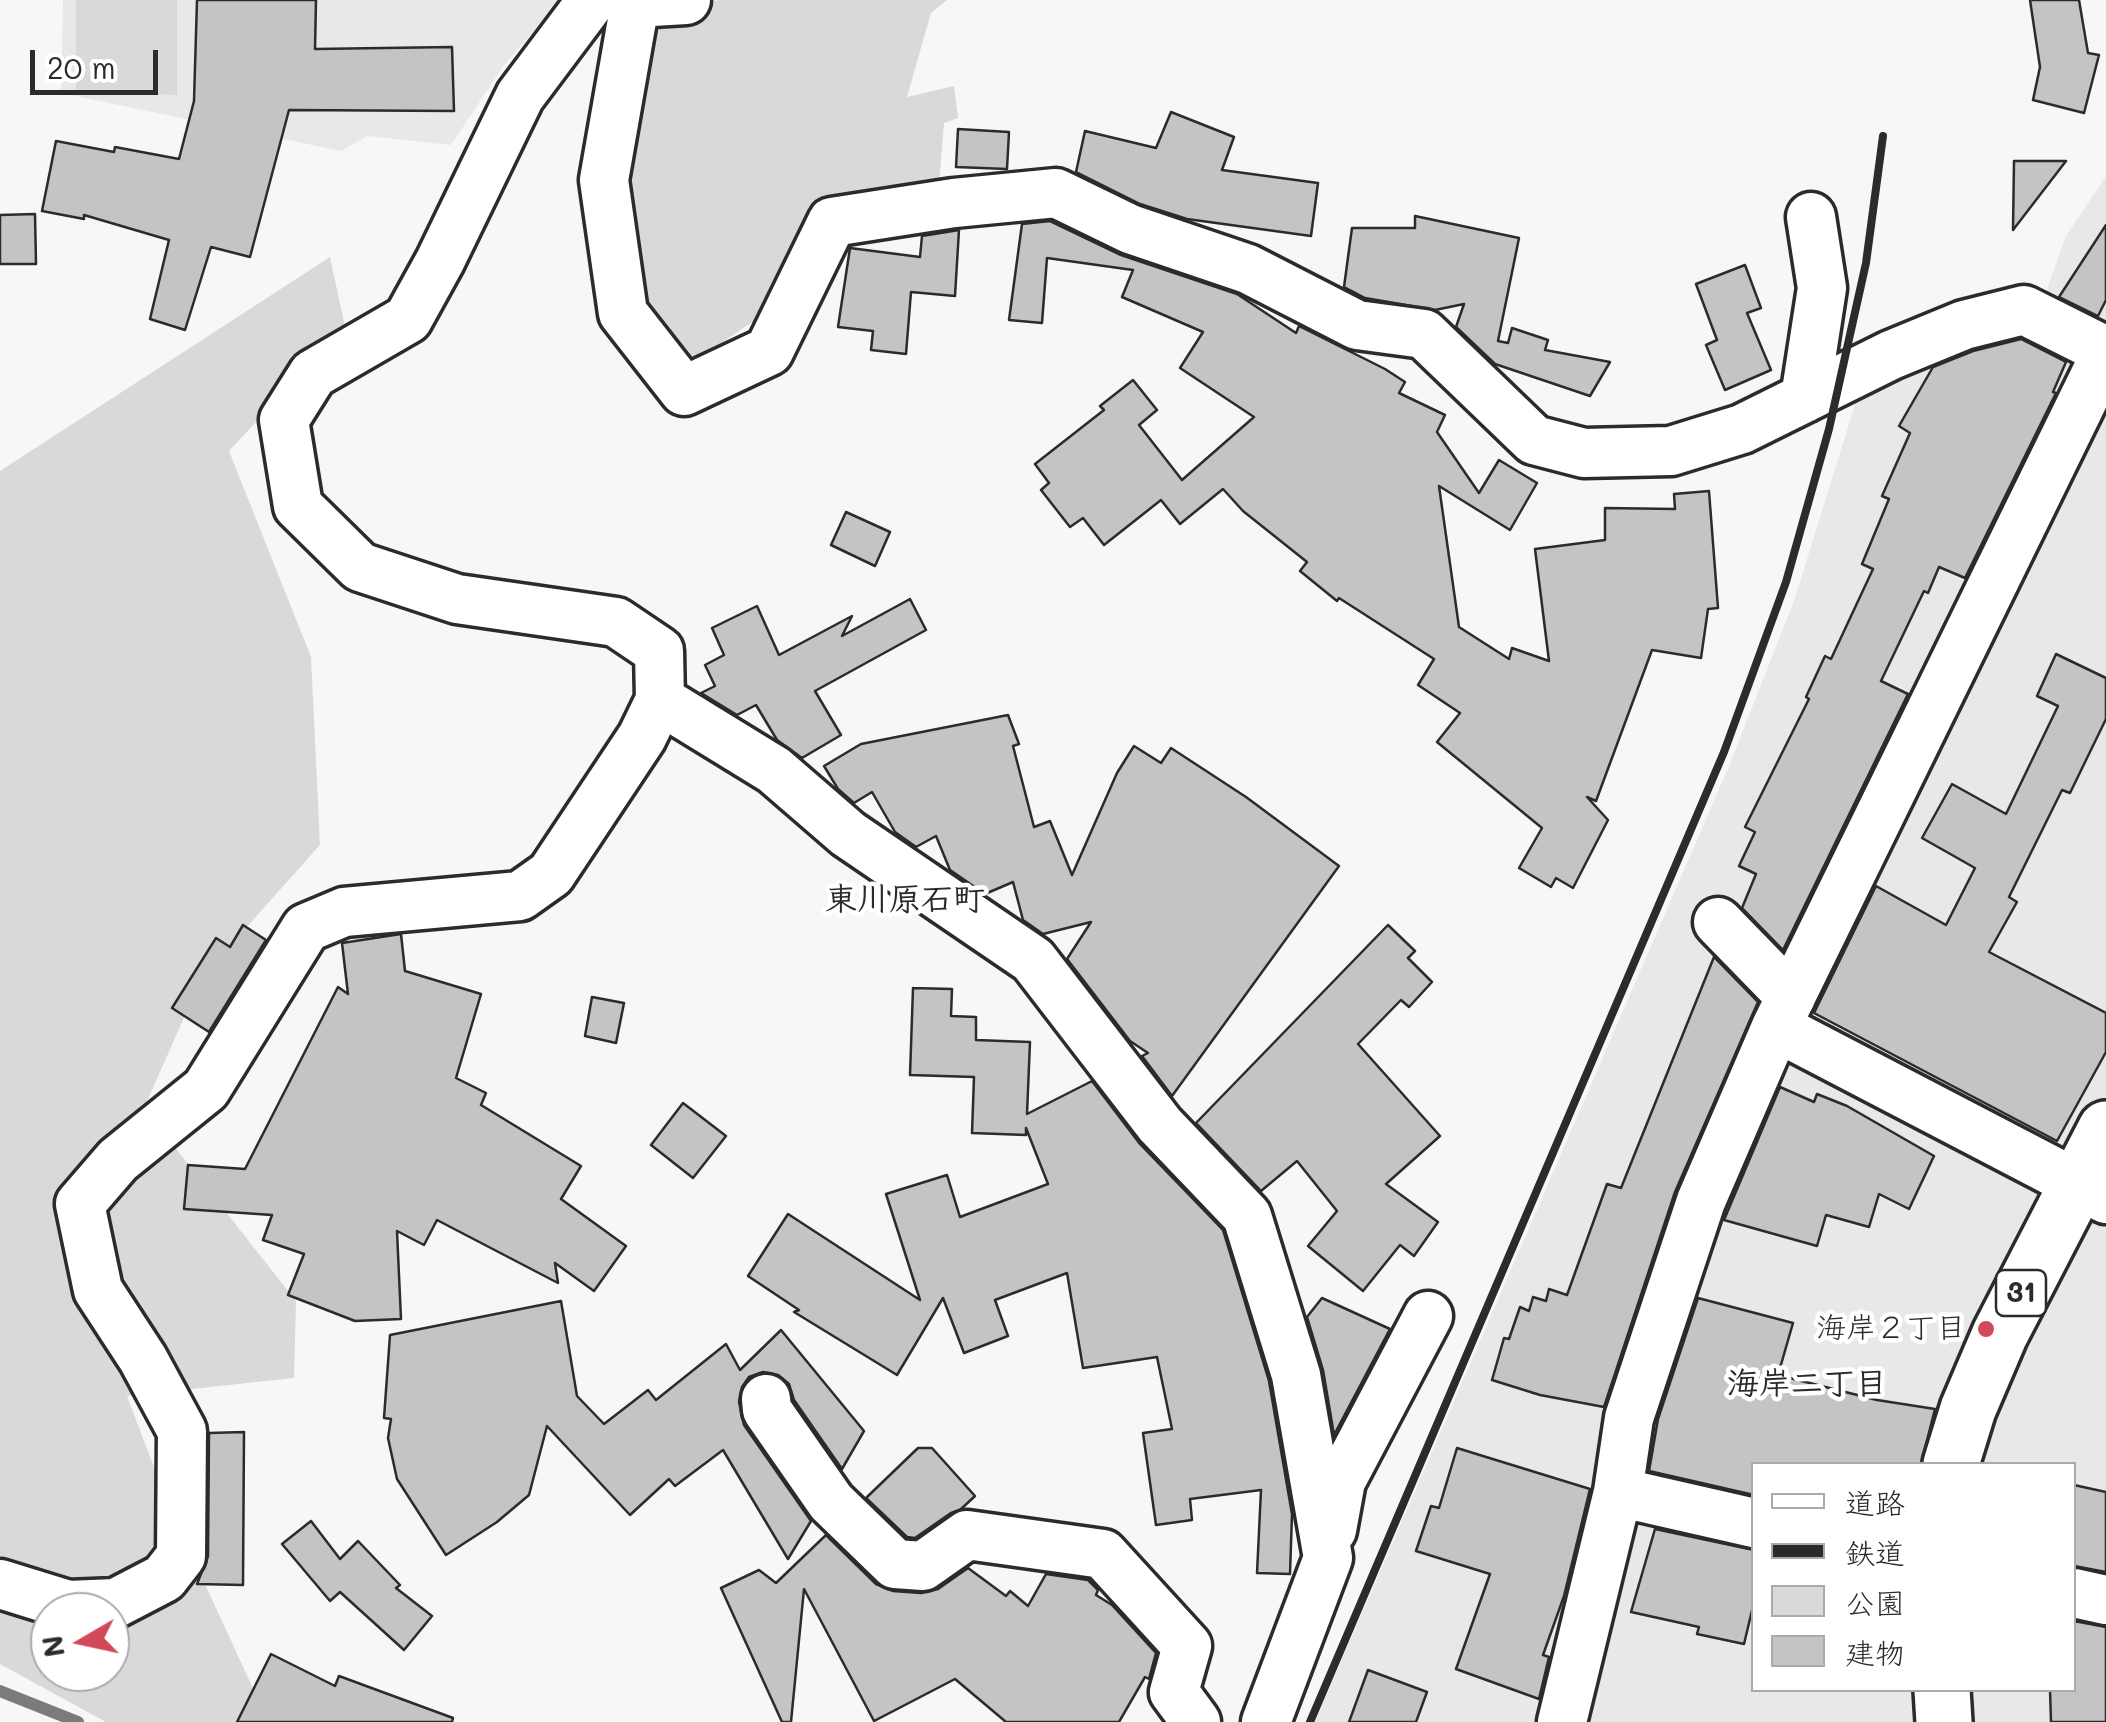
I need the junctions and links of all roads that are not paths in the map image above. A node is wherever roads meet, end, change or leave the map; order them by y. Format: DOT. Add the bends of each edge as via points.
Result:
graph roads {
  1 [pos="592,0"];
  2 [pos="686,0"];
  3 [pos="1811,217"];
  4 [pos="2106,352"];
  5 [pos="1805,398"];
  6 [pos="660,700"];
  7 [pos="1718,922"];
  8 [pos="1784,1012"];
  9 [pos="2106,1129"];
  10 [pos="2092,1191"];
  11 [pos="1428,1316"];
  12 [pos="766,1399"];
  13 [pos="1952,1462"];
  14 [pos="1618,1492"];
  15 [pos="1751,1522"];
  16 [pos="1328,1558"];
  17 [pos="0,1584"];
  18 [pos="2076,1593"];
  19 [pos="2106,1600"];
  20 [pos="1942,1692"];
  21 [pos="1196,1722"];
  22 [pos="1266,1722"];
  23 [pos="1562,1722"];
  24 [pos="1944,1722"];
  1 -- 6 [label="street" via="520,96 408,318 313,374 284,420 298,506 360,567 457,599 616,622 659,651"];
  2 -- 5 [label="street" via="635,4 604,180 623,314 684,391 769,350 832,222 1056,194 1130,229 1248,270 1357,325 1424,334 1534,440 1584,454 1671,452 1742,430"];
  3 -- 5 [label="street" via="1822,288"];
  4 -- 5 [label="street" via="2024,310 1890,354"];
  4 -- 8 [label="street"];
  6 -- 16 [label="street" via="774,770 848,834 1033,960 1160,1125 1247,1216 1296,1375"];
  6 -- 17 [label="street" via="552,874 520,896 344,912 306,928 206,1088 118,1160 80,1204 98,1290 182,1431 181,1556 164,1578 116,1602 68,1605"];
  7 -- 8 [label="street"];
  8 -- 10 [label="street"];
  8 -- 14 [label="street" via="1701,1201 1629,1418"];
  9 -- 10 [label="highway, 31"];
  10 -- 13 [label="highway, 31" via="2000,1334"];
  11 -- 16 [label="street" via="1340,1481"];
  12 -- 21 [label="street" via="767,1410 831,1502 895,1564 923,1566 967,1534 1104,1554 1187,1646 1174,1692"];
  14 -- 15 [label="street"];
  14 -- 23 [label="street"];
  16 -- 22 [label="street"];
  18 -- 19 [label="street"];
  20 -- 24 [label="highway"];
}
